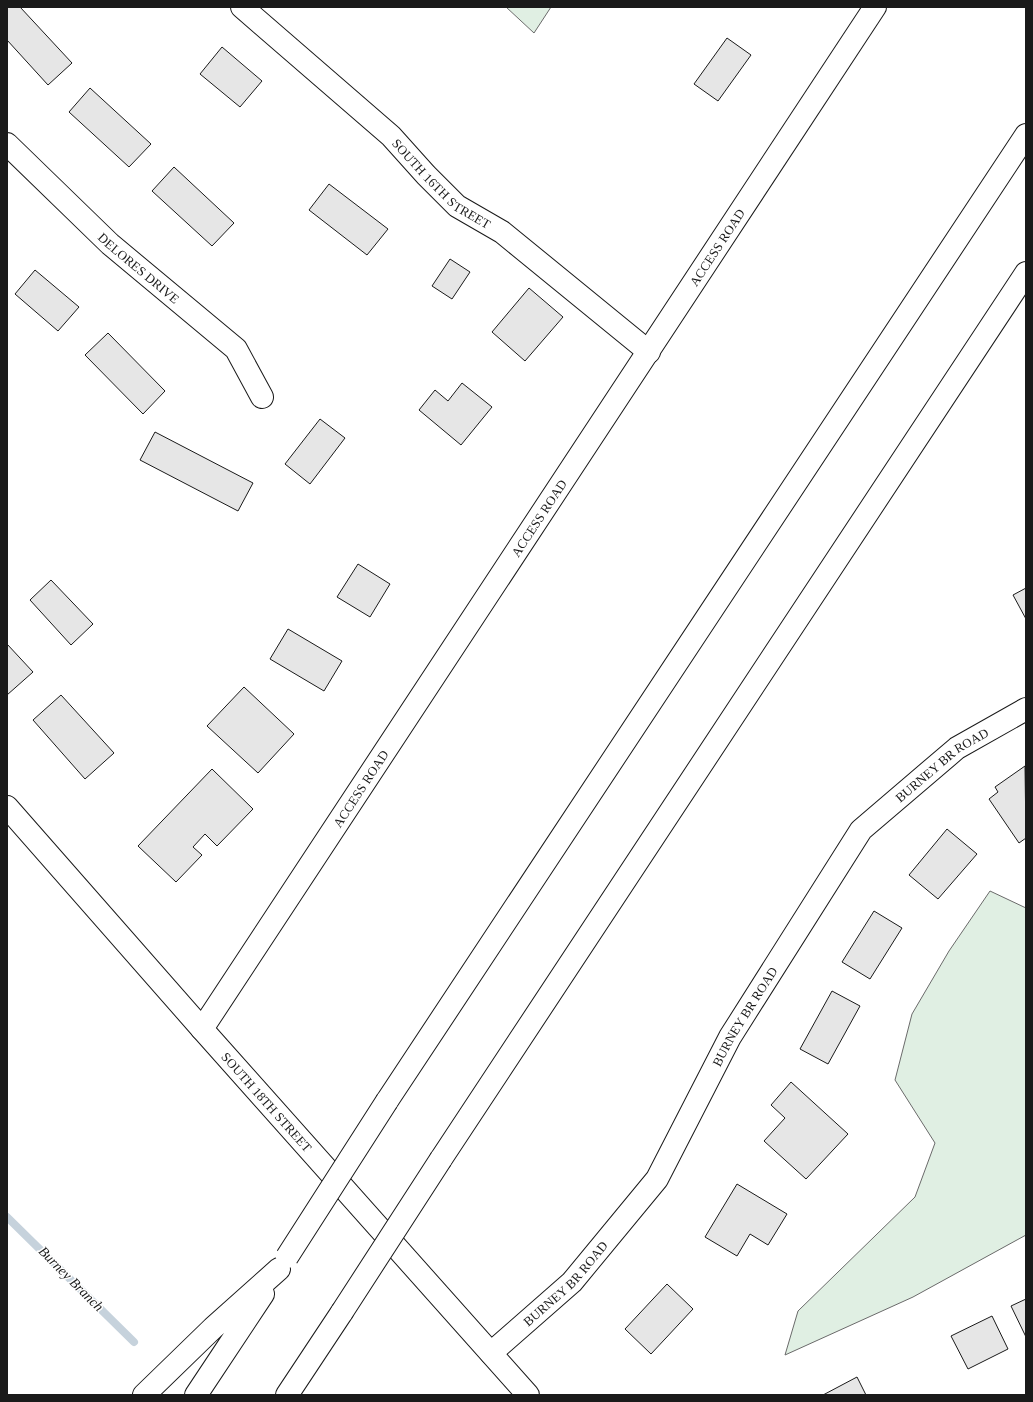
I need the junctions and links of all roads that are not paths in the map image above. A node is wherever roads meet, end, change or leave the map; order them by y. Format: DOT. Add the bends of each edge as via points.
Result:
graph roads {
  1 [pos="242,7"];
  2 [pos="875,7"];
  3 [pos="1026,135"];
  4 [pos="7,144"];
  5 [pos="1026,273"];
  6 [pos="649,352"];
  7 [pos="262,397"];
  8 [pos="1026,709"];
  9 [pos="7,807"];
  10 [pos="202,1029"];
  11 [pos="283,1263"];
  12 [pos="491,1354"];
  13 [pos="144,1395"];
  14 [pos="196,1395"];
  15 [pos="287,1395"];
  16 [pos="528,1395"];
  1 -- 6 [label="main road, SOUTH 16TH STREET" via="391,136 457,206 502,232"];
  2 -- 6 [label="main road, ACCESS ROAD"];
  3 -- 11 [label="main road, bridge" via="387,1101"];
  4 -- 7 [label="main road, DELORES DRIVE" via="110,244 236,349"];
  5 -- 15 [label="main road, bridge"];
  6 -- 10 [label="main road, ACCESS ROAD"];
  8 -- 12 [label="main road, BURNEY BR ROAD" via="957,748 861,830 730,1037 657,1179 572,1282"];
  9 -- 10 [label="main road, SOUTH 18TH STREET"];
  10 -- 12 [label="main road, SOUTH 18TH STREET"];
  11 -- 13 [label="main road"];
  11 -- 14 [label="main road"];
  12 -- 16 [label="main road, SOUTH 18TH STREET"];
}
